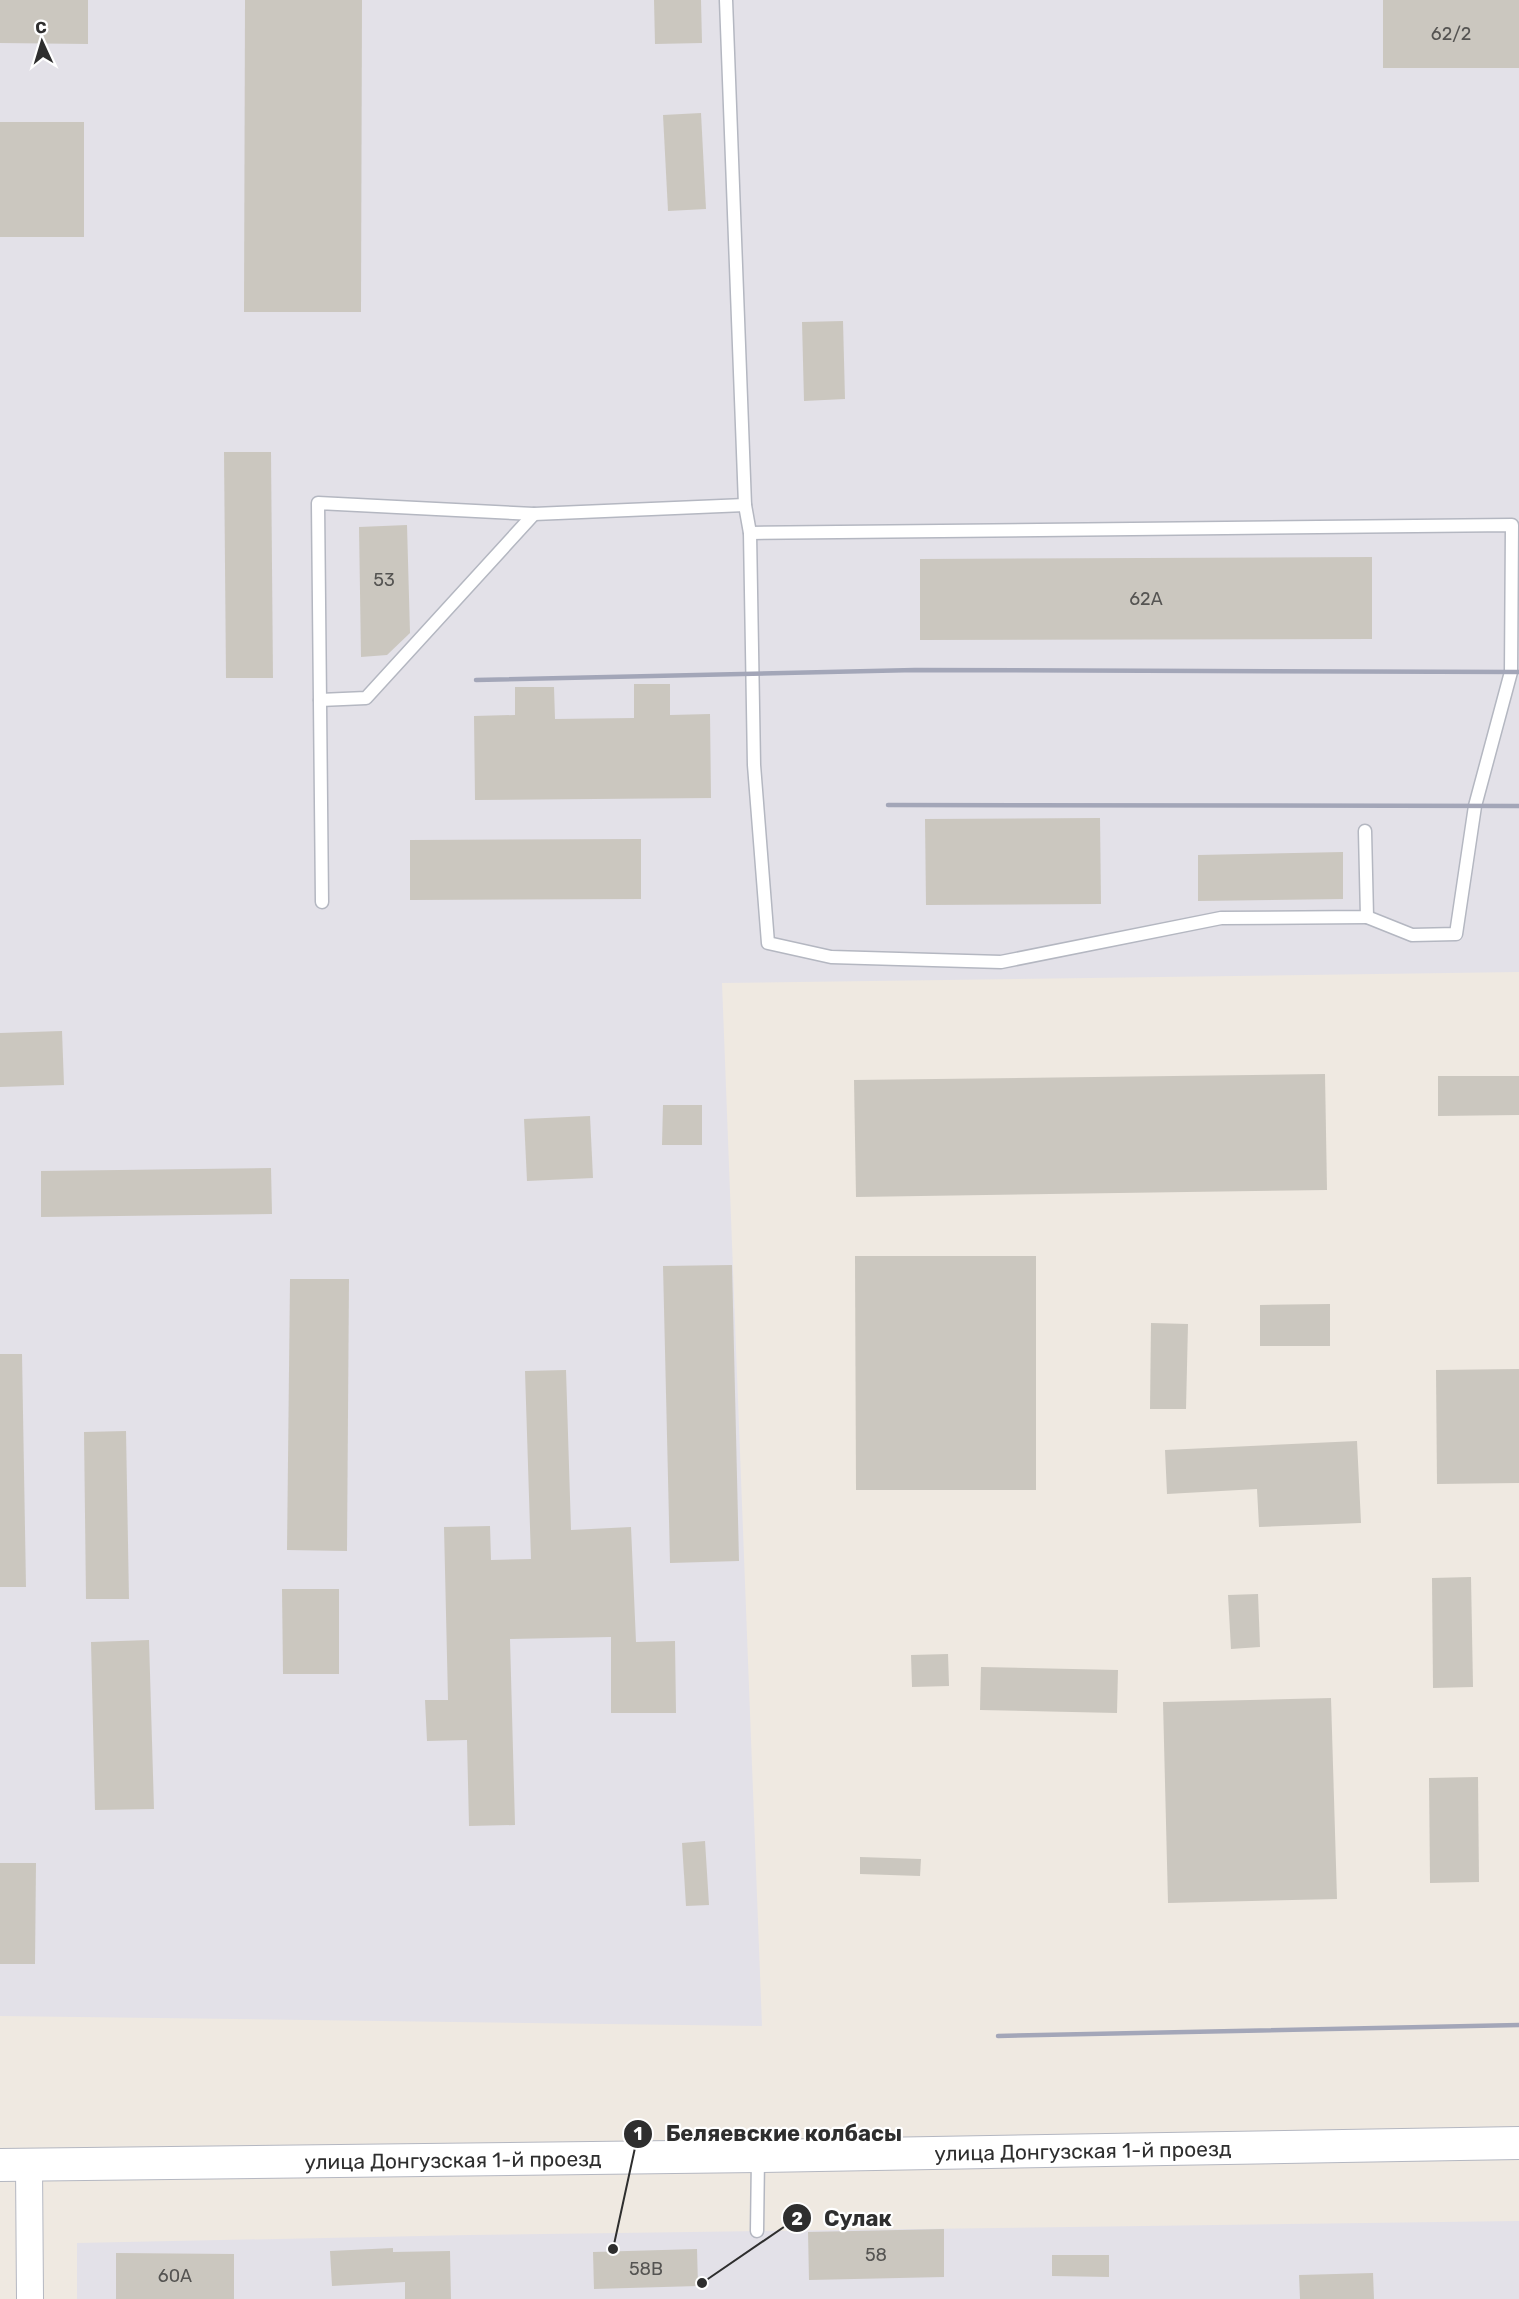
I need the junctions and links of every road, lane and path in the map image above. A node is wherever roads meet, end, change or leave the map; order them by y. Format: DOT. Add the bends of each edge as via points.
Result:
graph roads {
  1 [pos="726,0"];
  2 [pos="745,505"];
  3 [pos="534,514"];
  4 [pos="750,533"];
  5 [pos="320,700"];
  6 [pos="1365,831"];
  7 [pos="322,902"];
  8 [pos="1367,917"];
  9 [pos="1519,2143"];
  10 [pos="758,2156"];
  11 [pos="15,2165"];
  12 [pos="757,2231"];
  13 [pos="30,2299"];
  1 -- 2 [label="lane"];
  2 -- 3 [label="lane"];
  2 -- 4 [label="lane"];
  3 -- 5 [label="lane" via="366,698"];
  3 -- 5 [label="lane" via="318,503"];
  4 -- 8 [label="lane" via="754,765 768,943 831,957 1001,962 1221,918"];
  4 -- 8 [label="lane" via="1512,525 1511,672 1475,806 1456,934 1412,935"];
  5 -- 7 [label="lane"];
  6 -- 8 [label="lane"];
  9 -- 10 [label="street, улица Донгузская 1-й проезд"];
  10 -- 11 [label="street, улица Донгузская 1-й проезд"];
  10 -- 12 [label="lane"];
  11 -- 13 [label="street"];
}
